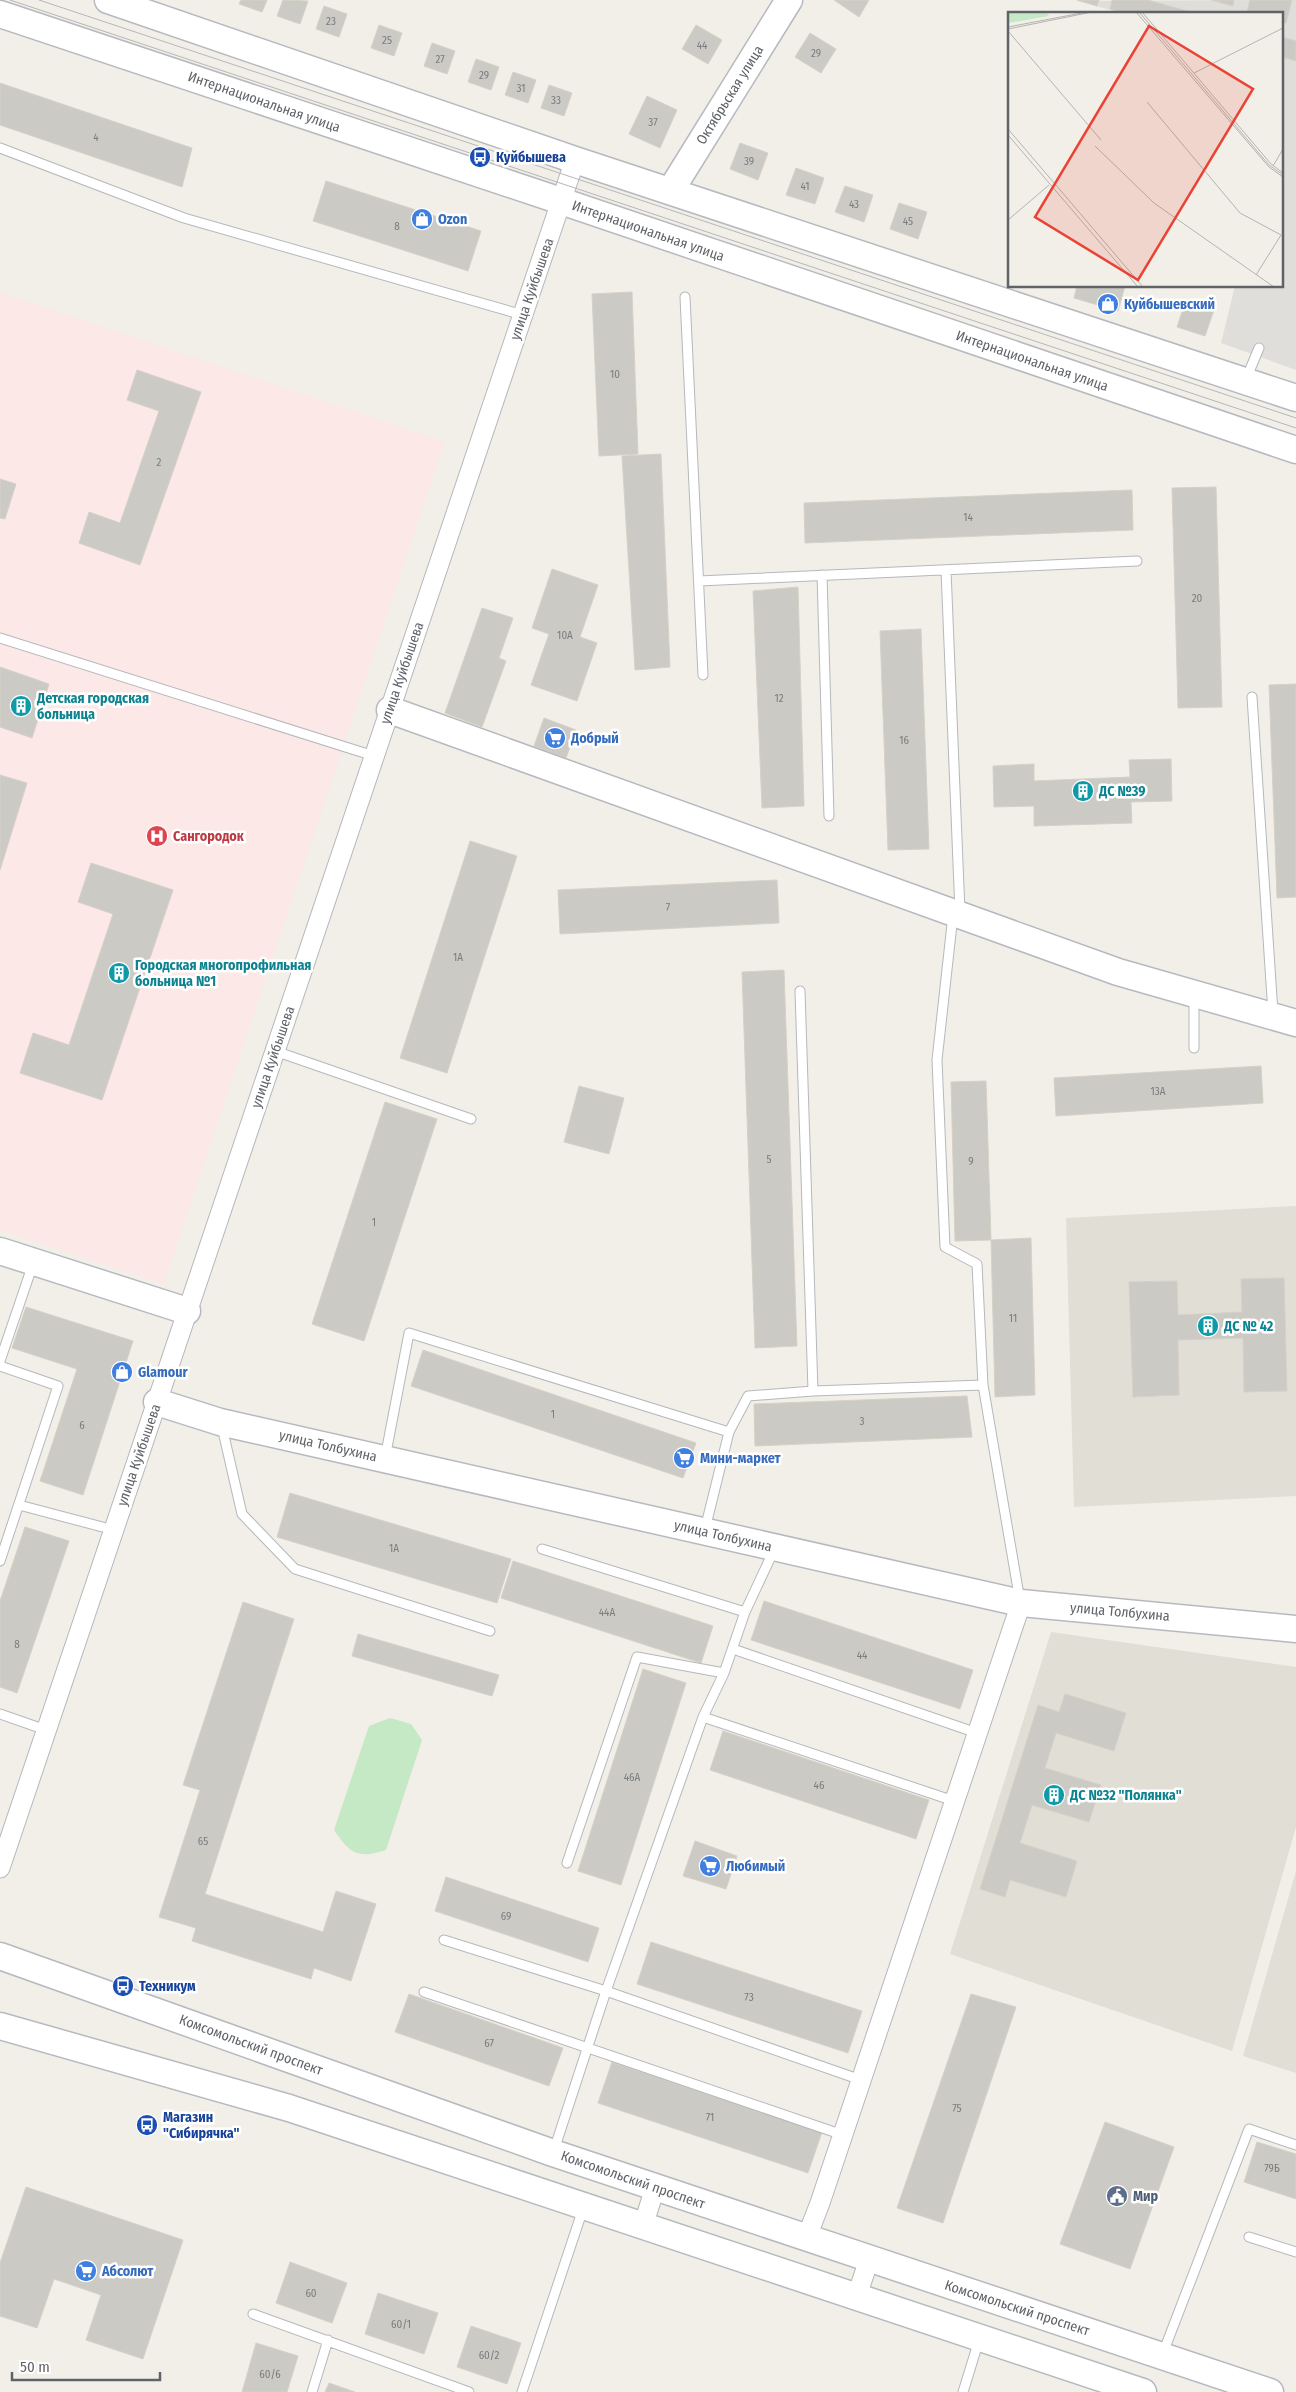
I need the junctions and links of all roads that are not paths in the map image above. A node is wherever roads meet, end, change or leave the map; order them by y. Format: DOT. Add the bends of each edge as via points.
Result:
graph roads {
  1 [pos="108,0"];
  2 [pos="789,0"];
  3 [pos="0,14"];
  4 [pos="0,148"];
  5 [pos="575,160"];
  6 [pos="671,190"];
  7 [pos="561,201"];
  8 [pos="686,297"];
  9 [pos="523,316"];
  10 [pos="1259,348"];
  11 [pos="1245,381"];
  12 [pos="1296,398"];
  13 [pos="1296,450"];
  14 [pos="1137,561"];
  15 [pos="946,570"];
  16 [pos="822,575"];
  17 [pos="699,581"];
  18 [pos="0,638"];
  19 [pos="703,675"];
  20 [pos="1252,697"];
  21 [pos="390,710"];
  22 [pos="374,756"];
  23 [pos="829,816"];
  24 [pos="956,914"];
  25 [pos="800,991"];
  26 [pos="1194,994"];
  27 [pos="1285,1020"];
  28 [pos="1194,1048"];
  29 [pos="275,1051"];
  30 [pos="471,1119"];
  31 [pos="0,1251"];
  32 [pos="34,1262"];
  33 [pos="187,1311"];
  34 [pos="0,1361"];
  35 [pos="0,1366"];
  36 [pos="983,1385"];
  37 [pos="813,1391"];
  38 [pos="157,1402"];
  39 [pos="220,1422"];
  40 [pos="730,1432"];
  41 [pos="385,1459"];
  42 [pos="19,1505"];
  43 [pos="114,1530"];
  44 [pos="704,1531"];
  45 [pos="775,1548"];
  46 [pos="542,1549"];
  47 [pos="0,1561"];
  48 [pos="1021,1603"];
  49 [pos="745,1612"];
  50 [pos="1296,1628"];
  51 [pos="490,1631"];
  52 [pos="733,1649"];
  53 [pos="724,1673"];
  54 [pos="0,1714"];
  55 [pos="703,1717"];
  56 [pos="46,1730"];
  57 [pos="977,1733"];
  58 [pos="954,1801"];
  59 [pos="567,1863"];
  60 [pos="0,1868"];
  61 [pos="444,1940"];
  62 [pos="0,1956"];
  63 [pos="606,1991"];
  64 [pos="424,1992"];
  65 [pos="0,2026"];
  66 [pos="588,2046"];
  67 [pos="861,2080"];
  68 [pos="843,2134"];
  69 [pos="1296,2145"];
  70 [pos="553,2154"];
  71 [pos="655,2188"];
  72 [pos="584,2207"];
  73 [pos="643,2226"];
  74 [pos="1249,2237"];
  75 [pos="806,2238"];
  76 [pos="1296,2252"];
  77 [pos="869,2260"];
  78 [pos="856,2298"];
  79 [pos="253,2314"];
  80 [pos="980,2337"];
  81 [pos="328,2340"];
  82 [pos="1162,2356"];
  83 [pos="453,2389"];
  84 [pos="312,2392"];
  85 [pos="469,2392"];
  86 [pos="522,2392"];
  87 [pos="963,2392"];
  88 [pos="1143,2392"];
  89 [pos="1270,2392"];
  1 -- 5 [label="main road"];
  2 -- 6 [label="main road, Октябрьская улица"];
  3 -- 7 [label="main road, Интернациональная улица"];
  4 -- 9 [label="lane" via="184,218"];
  5 -- 6 [label="main road"];
  5 -- 7 [label="street, улица Куйбышева"];
  6 -- 11 [label="main road"];
  7 -- 9 [label="street, улица Куйбышева"];
  7 -- 13 [label="main road, Интернациональная улица"];
  8 -- 17 [label="lane"];
  9 -- 21 [label="street, улица Куйбышева"];
  10 -- 11 [label="lane"];
  11 -- 12 [label="main road"];
  14 -- 15 [label="lane"];
  15 -- 16 [label="lane"];
  15 -- 24 [label="lane"];
  16 -- 17 [label="lane"];
  16 -- 23 [label="lane"];
  17 -- 19 [label="lane"];
  18 -- 22 [label="lane"];
  20 -- 27 [label="lane"];
  21 -- 22 [label="street, улица Куйбышева"];
  21 -- 24 [label="main road"];
  22 -- 29 [label="street, улица Куйбышева"];
  24 -- 26 [label="main road" via="1118,972"];
  24 -- 36 [label="lane" via="937,1060 945,1247 977,1264"];
  25 -- 37 [label="lane"];
  26 -- 27 [label="main road"];
  26 -- 28 [label="lane"];
  29 -- 30 [label="lane"];
  29 -- 33 [label="street, улица Куйбышева"];
  31 -- 32 [label="main road"];
  32 -- 33 [label="main road"];
  32 -- 34 [label="lane"];
  33 -- 38 [label="street, улица Куйбышева"];
  35 -- 42 [label="lane" via="58,1386"];
  36 -- 37 [label="lane"];
  36 -- 48 [label="lane"];
  37 -- 40 [label="lane" via="748,1396"];
  38 -- 39 [label="main road, улица Толбухина"];
  38 -- 43 [label="street, улица Куйбышева"];
  39 -- 41 [label="main road, улица Толбухина"];
  39 -- 51 [label="lane" via="242,1514 296,1569"];
  40 -- 41 [label="lane" via="409,1333"];
  40 -- 44 [label="lane"];
  41 -- 44 [label="main road, улица Толбухина"];
  42 -- 43 [label="lane"];
  42 -- 47 [label="lane"];
  43 -- 56 [label="street, улица Куйбышева"];
  44 -- 45 [label="main road, улица Толбухина"];
  45 -- 48 [label="main road, улица Толбухина"];
  45 -- 49 [label="lane"];
  46 -- 49 [label="lane"];
  48 -- 50 [label="main road, улица Толбухина"];
  48 -- 57 [label="street"];
  49 -- 52 [label="lane"];
  52 -- 53 [label="lane"];
  52 -- 57 [label="lane"];
  53 -- 55 [label="lane"];
  53 -- 59 [label="lane" via="637,1657"];
  54 -- 56 [label="lane"];
  55 -- 58 [label="lane"];
  55 -- 63 [label="lane"];
  56 -- 60 [label="street, улица Куйбышева"];
  57 -- 58 [label="street"];
  58 -- 67 [label="street"];
  61 -- 63 [label="lane"];
  62 -- 70 [label="main road, Комсомольский проспект"];
  63 -- 66 [label="lane"];
  63 -- 67 [label="lane"];
  64 -- 66 [label="lane"];
  65 -- 72 [label="main road" via="289,2108"];
  66 -- 68 [label="lane"];
  66 -- 70 [label="lane"];
  67 -- 68 [label="street"];
  68 -- 75 [label="street"];
  69 -- 82 [label="lane" via="1249,2129"];
  70 -- 71 [label="main road, Комсомольский проспект"];
  71 -- 73 [label="street"];
  71 -- 75 [label="main road, Комсомольский проспект"];
  72 -- 73 [label="main road"];
  72 -- 86 [label="lane"];
  73 -- 78 [label="main road"];
  74 -- 76 [label="lane"];
  75 -- 77 [label="main road, Комсомольский проспект"];
  77 -- 78 [label="street"];
  77 -- 82 [label="main road, Комсомольский проспект"];
  78 -- 80 [label="main road"];
  79 -- 81 [label="lane"];
  80 -- 87 [label="lane"];
  80 -- 88 [label="main road"];
  81 -- 83 [label="lane"];
  81 -- 84 [label="lane"];
  82 -- 89 [label="main road, Комсомольский проспект"];
  83 -- 85 [label="lane"];
}
